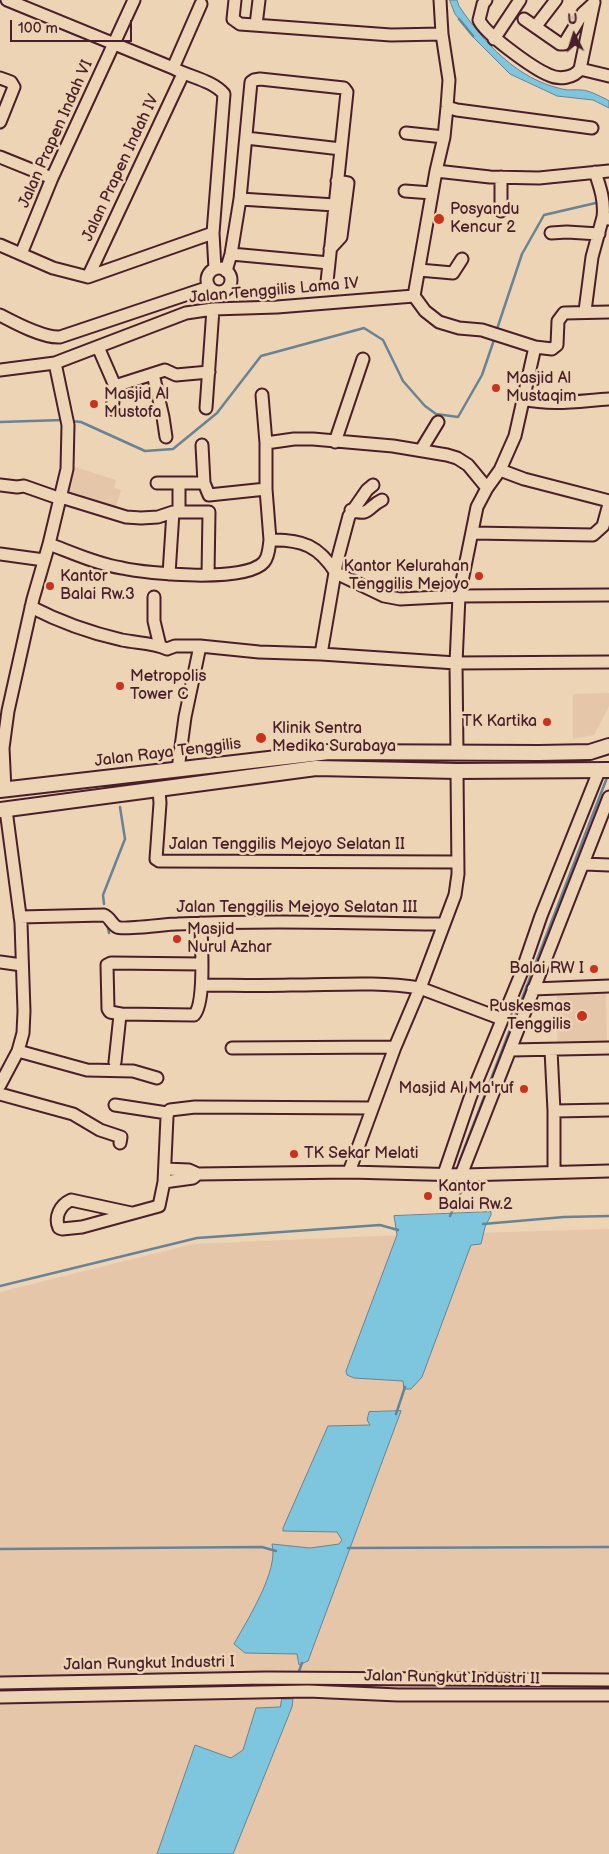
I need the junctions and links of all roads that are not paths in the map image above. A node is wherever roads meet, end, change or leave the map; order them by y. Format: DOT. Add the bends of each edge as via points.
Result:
graph roads {
  1 [pos="7,0"];
  2 [pos="134,0"];
  3 [pos="235,0"];
  4 [pos="259,0"];
  5 [pos="440,0"];
  6 [pos="486,0"];
  7 [pos="520,0"];
  8 [pos="556,0"];
  9 [pos="594,1"];
  10 [pos="201,4"];
  11 [pos="524,19"];
  12 [pos="256,25"];
  13 [pos="536,26"];
  14 [pos="442,34"];
  15 [pos="494,39"];
  16 [pos="115,44"];
  17 [pos="580,69"];
  18 [pos="178,71"];
  19 [pos="609,76"];
  20 [pos="0,78"];
  21 [pos="448,107"];
  22 [pos="0,122"];
  23 [pos="592,128"];
  24 [pos="406,133"];
  25 [pos="444,137"];
  26 [pos="246,138"];
  27 [pos="341,149"];
  28 [pos="0,156"];
  29 [pos="436,171"];
  30 [pos="609,171"];
  31 [pos="595,172"];
  32 [pos="501,177"];
  33 [pos="52,178"];
  34 [pos="337,181"];
  35 [pos="405,191"];
  36 [pos="432,193"];
  37 [pos="240,199"];
  38 [pos="335,205"];
  39 [pos="501,211"];
  40 [pos="605,215"];
  41 [pos="213,233"];
  42 [pos="552,233"];
  43 [pos="599,234"];
  44 [pos="0,245"];
  45 [pos="330,249"];
  46 [pos="22,254"];
  47 [pos="231,254"];
  48 [pos="462,259"];
  49 [pos="329,263"];
  50 [pos="220,270"];
  51 [pos="419,270"];
  52 [pos="88,277"];
  53 [pos="327,282"];
  54 [pos="209,287"];
  55 [pos="414,296"];
  56 [pos="214,309"];
  57 [pos="585,311"];
  58 [pos="609,312"];
  59 [pos="0,315"];
  60 [pos="15,323"];
  61 [pos="0,326"];
  62 [pos="535,346"];
  63 [pos="98,347"];
  64 [pos="364,359"];
  65 [pos="55,362"];
  66 [pos="0,370"];
  67 [pos="209,372"];
  68 [pos="153,374"];
  69 [pos="115,386"];
  70 [pos="262,395"];
  71 [pos="523,399"];
  72 [pos="609,399"];
  73 [pos="206,408"];
  74 [pos="112,409"];
  75 [pos="438,422"];
  76 [pos="166,437"];
  77 [pos="266,442"];
  78 [pos="335,442"];
  79 [pos="202,445"];
  80 [pos="421,450"];
  81 [pos="500,470"];
  82 [pos="157,483"];
  83 [pos="179,483"];
  84 [pos="204,483"];
  85 [pos="0,485"];
  86 [pos="373,485"];
  87 [pos="488,488"];
  88 [pos="266,489"];
  89 [pos="61,498"];
  90 [pos="382,500"];
  91 [pos="609,502"];
  92 [pos="351,510"];
  93 [pos="176,512"];
  94 [pos="472,533"];
  95 [pos="270,540"];
  96 [pos="49,544"];
  97 [pos="0,554"];
  98 [pos="44,560"];
  99 [pos="336,573"];
  100 [pos="169,574"];
  101 [pos="208,575"];
  102 [pos="609,595"];
  103 [pos="459,596"];
  104 [pos="154,597"];
  105 [pos="32,607"];
  106 [pos="160,646"];
  107 [pos="200,646"];
  108 [pos="321,654"];
  109 [pos="609,662"];
  110 [pos="456,663"];
  111 [pos="607,743"];
  112 [pos="382,752"];
  113 [pos="456,753"];
  114 [pos="539,753"];
  115 [pos="178,769"];
  116 [pos="382,770"];
  117 [pos="605,770"];
  118 [pos="458,771"];
  119 [pos="538,771"];
  120 [pos="2,790"];
  121 [pos="159,790"];
  122 [pos="609,797"];
  123 [pos="3,810"];
  124 [pos="5,848"];
  125 [pos="458,862"];
  126 [pos="584,864"];
  127 [pos="609,865"];
  128 [pos="20,917"];
  129 [pos="201,923"];
  130 [pos="443,924"];
  131 [pos="0,962"];
  132 [pos="202,964"];
  133 [pos="22,965"];
  134 [pos="529,979"];
  135 [pos="202,984"];
  136 [pos="609,986"];
  137 [pos="420,988"];
  138 [pos="121,1014"];
  139 [pos="502,1019"];
  140 [pos="395,1047"];
  141 [pos="232,1048"];
  142 [pos="609,1048"];
  143 [pos="511,1050"];
  144 [pos="550,1050"];
  145 [pos="18,1051"];
  146 [pos="115,1062"];
  147 [pos="157,1078"];
  148 [pos="0,1085"];
  149 [pos="0,1094"];
  150 [pos="115,1104"];
  151 [pos="372,1108"];
  152 [pos="554,1110"];
  153 [pos="609,1110"];
  154 [pos="167,1113"];
  155 [pos="120,1143"];
  156 [pos="165,1169"];
  157 [pos="609,1170"];
  158 [pos="348,1172"];
  159 [pos="554,1172"];
  160 [pos="198,1174"];
  161 [pos="444,1174"];
  162 [pos="460,1175"];
  163 [pos="164,1182"];
  164 [pos="131,1213"];
  165 [pos="300,1678"];
  166 [pos="520,1679"];
  167 [pos="609,1680"];
  168 [pos="0,1682"];
  169 [pos="297,1692"];
  170 [pos="520,1694"];
  171 [pos="609,1695"];
  172 [pos="0,1697"];
  1 -- 16 [label="street"];
  2 -- 16 [label="street, Jalan Prapen Indah VI"];
  3 -- 12 [label="street" via="233,19 240,24"];
  4 -- 12 [label="street"];
  5 -- 14 [label="street"];
  6 -- 15 [label="street" via="480,20"];
  7 -- 15 [label="street"];
  8 -- 13 [label="street"];
  9 -- 13 [label="street" via="564,44"];
  9 -- 17 [label="street"];
  10 -- 18 [label="street, Jalan Prapen Indah IV"];
  11 -- 13 [label="street"];
  12 -- 14 [label="street" via="392,35"];
  14 -- 21 [label="street"];
  15 -- 17 [label="street" via="549,76 567,77 577,74"];
  16 -- 18 [label="street"];
  16 -- 33 [label="street, Jalan Prapen Indah VI"];
  17 -- 19 [label="street"];
  18 -- 41 [label="street" via="216,86 224,94"];
  18 -- 52 [label="street, Jalan Prapen Indah IV"];
  20 -- 22 [label="street" via="11,82 14,87"];
  21 -- 23 [label="street"];
  21 -- 25 [label="street"];
  24 -- 25 [label="street"];
  25 -- 29 [label="street"];
  26 -- 27 [label="street"];
  26 -- 27 [label="street" via="251,82 254,80 345,88"];
  26 -- 37 [label="street"];
  27 -- 34 [label="street"];
  28 -- 33 [label="street"];
  29 -- 32 [label="street"];
  29 -- 36 [label="street"];
  30 -- 31 [label="street"];
  31 -- 32 [label="street" via="539,178"];
  31 -- 40 [label="street"];
  32 -- 39 [label="street"];
  33 -- 46 [label="street, Jalan Prapen Indah VI"];
  34 -- 38 [label="street"];
  34 -- 45 [label="street" via="348,183 341,237"];
  35 -- 36 [label="street"];
  36 -- 51 [label="street"];
  37 -- 38 [label="street"];
  37 -- 47 [label="street"];
  38 -- 45 [label="street"];
  40 -- 43 [label="street"];
  41 -- 50 [label="street"];
  41 -- 52 [label="street"];
  42 -- 43 [label="street"];
  43 -- 57 [label="street" via="592,257"];
  44 -- 46 [label="street"];
  45 -- 49 [label="street"];
  46 -- 52 [label="street" via="53,268"];
  47 -- 49 [label="street"];
  47 -- 50 [label="street"];
  48 -- 51 [label="street" via="453,273"];
  49 -- 53 [label="street"];
  50 -- 54 [label="street" via="208,275"];
  50 -- 54 [label="street" via="230,279 227,289 218,292"];
  51 -- 55 [label="street"];
  54 -- 60 [label="street" via="60,337"];
  55 -- 56 [label="street, Jalan Tenggilis Lama IV"];
  55 -- 62 [label="street" via="439,322 482,330"];
  56 -- 63 [label="street, Jalan Tenggilis Lama IV" via="186,313"];
  56 -- 67 [label="street"];
  57 -- 58 [label="street"];
  57 -- 62 [label="street" via="565,312 559,317 555,348"];
  59 -- 60 [label="street"];
  60 -- 61 [label="street"];
  62 -- 71 [label="street"];
  63 -- 65 [label="street, Jalan Tenggilis Lama IV"];
  63 -- 69 [label="street"];
  64 -- 78 [label="street"];
  65 -- 66 [label="street, Jalan Tenggilis Lama IV"];
  65 -- 89 [label="street" via="68,425 67,469"];
  67 -- 68 [label="street" via="176,375 167,370"];
  67 -- 73 [label="street"];
  68 -- 69 [label="street"];
  68 -- 76 [label="street"];
  69 -- 74 [label="street"];
  70 -- 77 [label="street"];
  71 -- 72 [label="street" via="556,404"];
  71 -- 81 [label="street" via="515,436"];
  75 -- 80 [label="street"];
  77 -- 78 [label="street" via="294,439"];
  77 -- 88 [label="street"];
  78 -- 80 [label="street"];
  79 -- 84 [label="street"];
  80 -- 87 [label="street" via="457,458 468,465"];
  81 -- 87 [label="street"];
  81 -- 91 [label="street"];
  82 -- 83 [label="street"];
  83 -- 84 [label="street"];
  83 -- 93 [label="street"];
  84 -- 88 [label="street" via="209,495"];
  85 -- 89 [label="street" via="24,486"];
  86 -- 92 [label="street"];
  87 -- 94 [label="street" via="478,507"];
  88 -- 95 [label="street"];
  89 -- 93 [label="street" via="126,516 150,518"];
  89 -- 96 [label="street"];
  90 -- 92 [label="street" via="362,514"];
  91 -- 94 [label="street" via="603,526 593,535"];
  92 -- 99 [label="street"];
  93 -- 100 [label="street"];
  93 -- 101 [label="street" via="210,512"];
  94 -- 103 [label="street"];
  95 -- 99 [label="street" via="298,542 314,548"];
  95 -- 101 [label="street" via="268,556 258,566"];
  96 -- 98 [label="street"];
  96 -- 100 [label="street" via="120,568"];
  97 -- 98 [label="street"];
  98 -- 105 [label="street"];
  99 -- 103 [label="street" via="384,596 400,599"];
  99 -- 108 [label="street"];
  100 -- 101 [label="street"];
  102 -- 103 [label="street"];
  103 -- 110 [label="street"];
  104 -- 106 [label="street" via="154,621"];
  105 -- 106 [label="street" via="64,623 120,639"];
  105 -- 120 [label="street" via="8,711"];
  106 -- 107 [label="street" via="168,649"];
  107 -- 108 [label="street"];
  107 -- 115 [label="street"];
  108 -- 110 [label="street"];
  109 -- 110 [label="street"];
  110 -- 113 [label="street"];
  111 -- 114 [label="main road, Jalan Raya Tenggilis" via="590,752"];
  112 -- 113 [label="main road, Jalan Raya Tenggilis"];
  112 -- 115 [label="main road, Jalan Raya Tenggilis" via="317,752"];
  112 -- 116 [label="main road"];
  113 -- 114 [label="main road, Jalan Raya Tenggilis"];
  114 -- 119 [label="main road"];
  115 -- 120 [label="main road, Jalan Raya Tenggilis"];
  116 -- 118 [label="main road"];
  116 -- 121 [label="main road" via="316,768"];
  117 -- 119 [label="main road"];
  117 -- 134 [label="street" via="541,916"];
  118 -- 119 [label="main road"];
  118 -- 125 [label="street"];
  121 -- 123 [label="main road"];
  121 -- 125 [label="street, Jalan Tenggilis Mejoyo Selatan II" via="158,861"];
  122 -- 126 [label="street"];
  123 -- 124 [label="street"];
  124 -- 128 [label="street"];
  125 -- 130 [label="street" via="455,895"];
  126 -- 127 [label="street"];
  126 -- 134 [label="street"];
  128 -- 129 [label="street, Jalan Tenggilis Mejoyo Selatan III" via="104,914 117,928"];
  128 -- 133 [label="street"];
  129 -- 130 [label="street, Jalan Tenggilis Mejoyo Selatan III"];
  129 -- 132 [label="street"];
  130 -- 137 [label="street"];
  131 -- 133 [label="street"];
  132 -- 135 [label="street"];
  132 -- 138 [label="street" via="107,965 108,1009"];
  133 -- 145 [label="street" via="23,1033"];
  134 -- 136 [label="street"];
  134 -- 139 [label="street"];
  134 -- 143 [label="street"];
  135 -- 137 [label="street" via="356,984"];
  135 -- 138 [label="street" via="194,1015"];
  137 -- 139 [label="street"];
  137 -- 140 [label="street"];
  138 -- 146 [label="street"];
  139 -- 161 [label="street"];
  140 -- 141 [label="street"];
  140 -- 151 [label="street"];
  142 -- 144 [label="street"];
  143 -- 144 [label="street"];
  143 -- 162 [label="street"];
  144 -- 152 [label="street"];
  145 -- 147 [label="street" via="86,1070 134,1071"];
  145 -- 148 [label="street"];
  149 -- 155 [label="street" via="73,1114 100,1130 121,1136"];
  150 -- 154 [label="street"];
  151 -- 154 [label="street" via="172,1109"];
  151 -- 158 [label="street"];
  152 -- 153 [label="street"];
  152 -- 159 [label="street"];
  154 -- 156 [label="street"];
  156 -- 160 [label="street" via="190,1170"];
  156 -- 163 [label="street"];
  157 -- 159 [label="street"];
  158 -- 160 [label="street"];
  158 -- 161 [label="street"];
  159 -- 162 [label="street"];
  160 -- 163 [label="street" via="193,1178"];
  161 -- 162 [label="street"];
  163 -- 164 [label="street" via="159,1206"];
  164 -- 164 [label="street" via="68,1229 59,1228 57,1223 62,1206 70,1200"];
  165 -- 166 [label="street, Jalan Rungkut Industri II"];
  165 -- 168 [label="street, Jalan Rungkut Industri I"];
  165 -- 169 [label="street"];
  166 -- 167 [label="street, Jalan Rungkut Industri II"];
  166 -- 170 [label="street"];
  169 -- 170 [label="street, Jalan Rungkut Industri II"];
  169 -- 172 [label="street, Jalan Rungkut Industri I"];
  170 -- 171 [label="street, Jalan Rungkut Industri II"];
}
